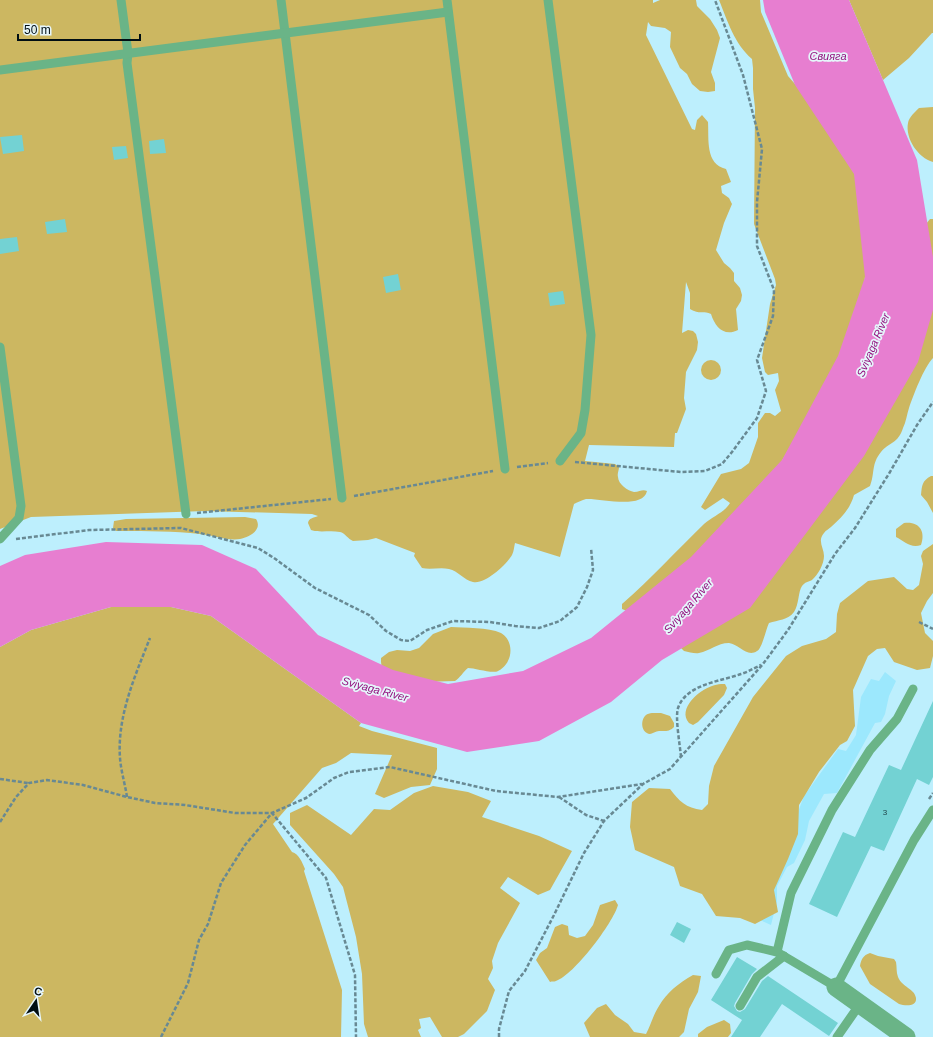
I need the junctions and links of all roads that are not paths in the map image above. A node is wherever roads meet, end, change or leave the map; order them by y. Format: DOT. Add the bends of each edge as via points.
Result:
graph roads {
  1 [pos="121,0"];
  2 [pos="281,0"];
  3 [pos="447,0"];
  4 [pos="548,0"];
  5 [pos="448,12"];
  6 [pos="286,33"];
  7 [pos="128,53"];
  8 [pos="0,70"];
  9 [pos="0,347"];
  10 [pos="560,461"];
  11 [pos="504,469"];
  12 [pos="342,498"];
  13 [pos="186,514"];
  14 [pos="0,539"];
  15 [pos="913,689"];
  16 [pos="933,810"];
  17 [pos="780,954"];
  18 [pos="716,974"];
  19 [pos="836,987"];
  20 [pos="860,1004"];
  21 [pos="740,1006"];
  22 [pos="837,1037"];
  23 [pos="906,1037"];
  1 -- 7 [label="lane"];
  2 -- 6 [label="lane"];
  3 -- 5 [label="lane"];
  4 -- 10 [label="lane" via="592,335 581,433"];
  5 -- 6 [label="lane"];
  5 -- 11 [label="lane"];
  6 -- 7 [label="lane"];
  6 -- 12 [label="lane"];
  7 -- 8 [label="lane"];
  7 -- 13 [label="lane" via="127,63"];
  9 -- 14 [label="lane" via="21,506 19,518"];
  15 -- 17 [label="lane" via="897,719 870,750 832,810 791,892"];
  16 -- 19 [label="lane" via="914,840"];
  17 -- 18 [label="lane" via="747,945 729,950"];
  17 -- 19 [label="lane"];
  17 -- 21 [label="lane" via="757,977"];
  19 -- 20 [label="street"];
  20 -- 22 [label="lane"];
  20 -- 23 [label="street"];
}
